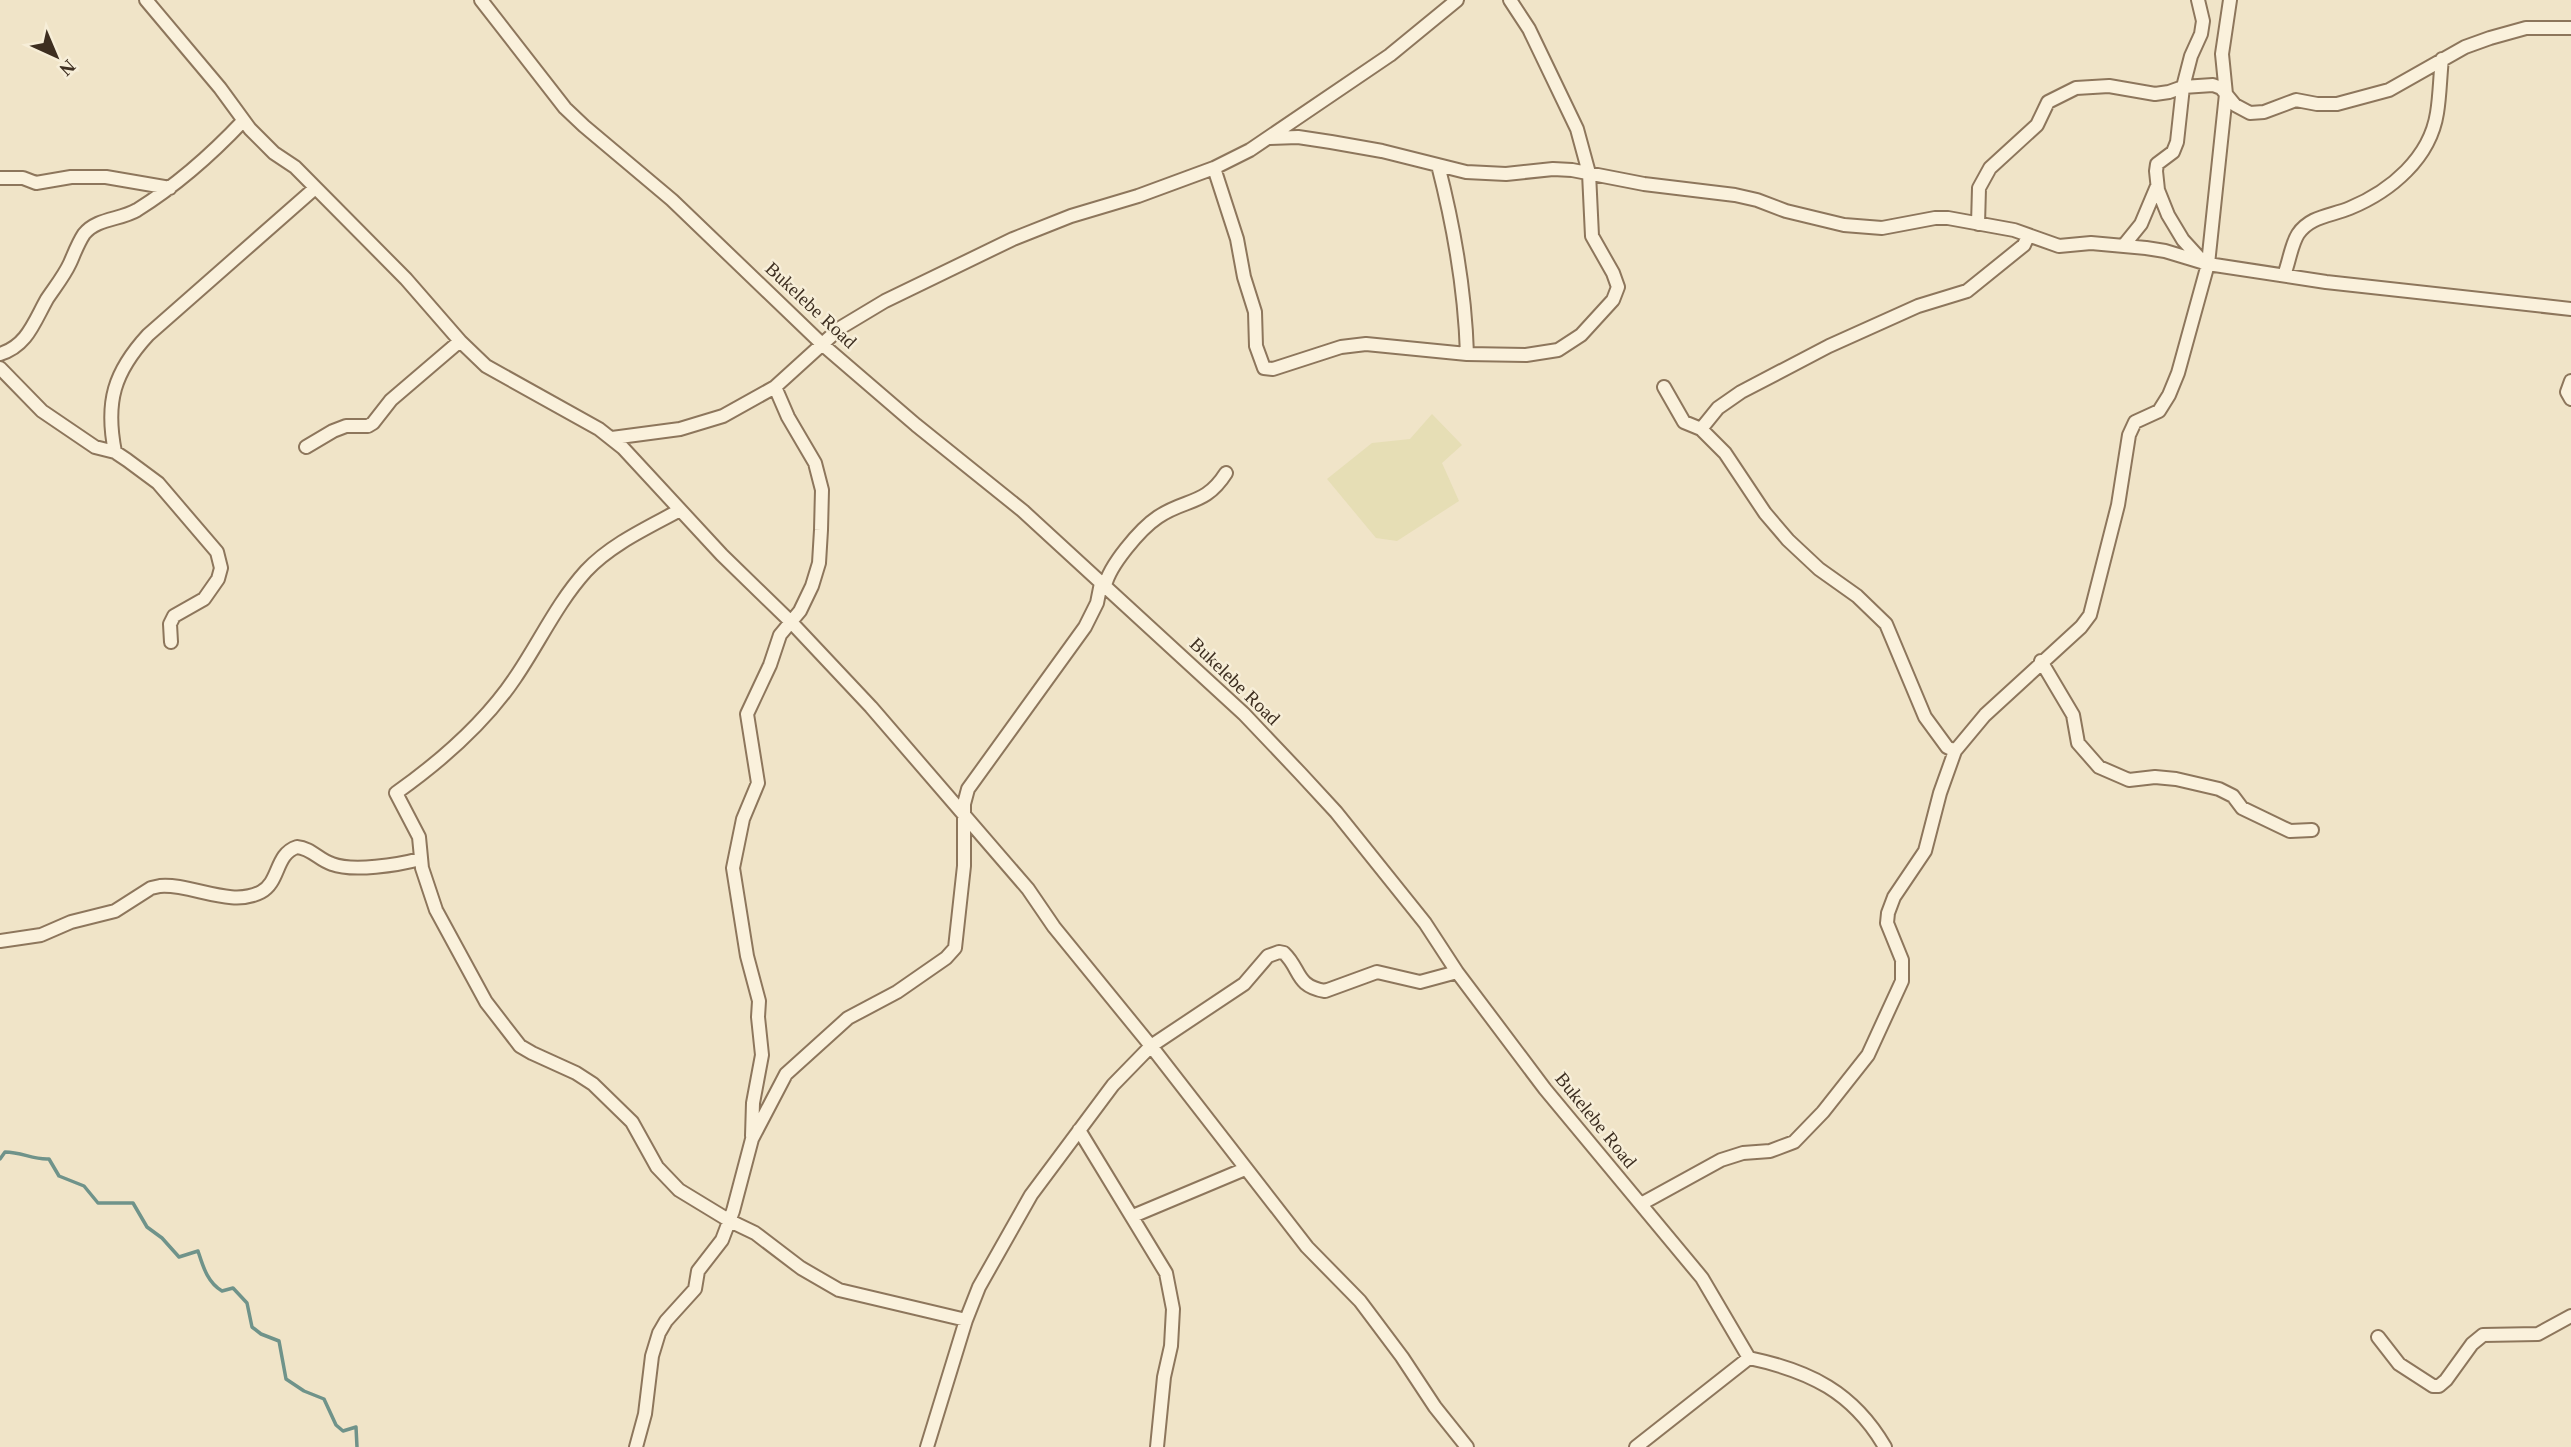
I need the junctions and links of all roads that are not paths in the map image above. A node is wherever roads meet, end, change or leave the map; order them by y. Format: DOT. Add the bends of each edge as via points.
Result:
graph roads {
  1 [pos="146,0"];
  2 [pos="481,0"];
  3 [pos="1457,0"];
  4 [pos="1510,0"];
  5 [pos="2198,0"];
  6 [pos="2230,0"];
  7 [pos="2571,28"];
  8 [pos="2442,59"];
  9 [pos="2183,87"];
  10 [pos="2226,94"];
  11 [pos="243,121"];
  12 [pos="1269,138"];
  13 [pos="1437,165"];
  14 [pos="1214,168"];
  15 [pos="1589,173"];
  16 [pos="0,178"];
  17 [pos="2157,186"];
  18 [pos="170,187"];
  19 [pos="314,189"];
  20 [pos="1978,224"];
  21 [pos="2028,236"];
  22 [pos="2124,245"];
  23 [pos="2206,264"];
  24 [pos="2284,275"];
  25 [pos="2571,309"];
  26 [pos="460,341"];
  27 [pos="822,345"];
  28 [pos="0,354"];
  29 [pos="1467,354"];
  30 [pos="0,368"];
  31 [pos="2571,380"];
  32 [pos="775,387"];
  33 [pos="1664,387"];
  34 [pos="2571,400"];
  35 [pos="1701,429"];
  36 [pos="611,438"];
  37 [pos="306,447"];
  38 [pos="115,452"];
  39 [pos="1226,473"];
  40 [pos="680,510"];
  41 [pos="1103,585"];
  42 [pos="792,623"];
  43 [pos="171,642"];
  44 [pos="2042,661"];
  45 [pos="1955,751"];
  46 [pos="963,816"];
  47 [pos="2312,830"];
  48 [pos="420,859"];
  49 [pos="0,942"];
  50 [pos="1457,972"];
  51 [pos="1151,1046"];
  52 [pos="1079,1130"];
  53 [pos="752,1139"];
  54 [pos="1245,1169"];
  55 [pos="1641,1204"];
  56 [pos="1133,1216"];
  57 [pos="730,1221"];
  58 [pos="2571,1316"];
  59 [pos="966,1320"];
  60 [pos="2378,1337"];
  61 [pos="1749,1358"];
  62 [pos="636,1447"];
  63 [pos="927,1447"];
  64 [pos="1157,1447"];
  65 [pos="1467,1447"];
  66 [pos="1636,1447"];
  67 [pos="1885,1447"];
  1 -- 11 [label="street"];
  2 -- 27 [label="street, Bukelebe Road" via="565,108 672,200"];
  3 -- 12 [label="street" via="1390,55"];
  4 -- 15 [label="street" via="1570,111"];
  5 -- 9 [label="street" via="2201,34"];
  6 -- 10 [label="street" via="2222,54"];
  7 -- 8 [label="street" via="2526,28"];
  8 -- 10 [label="street" via="2389,90 2351,102 2296,100 2250,113"];
  8 -- 24 [label="street" via="2437,113 2419,157 2379,193 2351,208 2319,216 2306,226 2295,239"];
  9 -- 10 [label="street" via="2213,85"];
  9 -- 17 [label="street" via="2177,142 2173,152 2157,164"];
  9 -- 20 [label="street" via="2155,94 2109,86 2076,88 2048,102 2037,125 1983,179"];
  10 -- 23 [label="street"];
  11 -- 18 [label="street"];
  11 -- 19 [label="street"];
  12 -- 13 [label="street" via="1331,142"];
  12 -- 14 [label="street"];
  13 -- 15 [label="street" via="1484,173 1553,169"];
  13 -- 29 [label="street" via="1455,236"];
  14 -- 27 [label="street" via="987,250 867,310"];
  14 -- 29 [label="street" via="1251,297 1262,367 1273,369 1341,347 1366,344"];
  15 -- 20 [label="street" via="1757,200 1844,225 1882,228 1936,218"];
  15 -- 29 [label="street" via="1592,236 1615,278 1616,296 1581,335 1558,350 1527,355"];
  16 -- 18 [label="street" via="36,183 114,177"];
  17 -- 22 [label="street" via="2141,224"];
  17 -- 23 [label="street" via="2183,240"];
  18 -- 28 [label="street" via="130,214 90,228 28,335"];
  19 -- 26 [label="street" via="406,279"];
  19 -- 38 [label="street" via="134,351 111,401"];
  20 -- 21 [label="street"];
  21 -- 22 [label="street" via="2059,246"];
  21 -- 35 [label="street" via="2024,245 1967,291 1918,306 1829,346 1741,392 1718,408"];
  22 -- 23 [label="street"];
  23 -- 24 [label="street"];
  23 -- 44 [label="street" via="2169,394 2159,411 2135,422 2129,435 2094,607 2081,626"];
  24 -- 25 [label="street"];
  26 -- 36 [label="street" via="499,375"];
  26 -- 37 [label="street" via="391,400 373,423 346,426"];
  27 -- 32 [label="street"];
  27 -- 41 [label="street, Bukelebe Road" via="1023,511"];
  30 -- 38 [label="street" via="41,411 95,447"];
  31 -- 34 [label="street" via="2567,392"];
  32 -- 36 [label="street" via="703,423"];
  32 -- 42 [label="street" via="815,463 822,490 819,563 806,601"];
  33 -- 35 [label="street" via="1684,422"];
  35 -- 45 [label="street" via="1732,462 1788,540 1885,624 1925,717"];
  36 -- 40 [label="street"];
  38 -- 43 [label="street" via="164,488 219,557 220,570 211,592 172,618"];
  39 -- 41 [label="street" via="1206,495 1148,526"];
  40 -- 42 [label="street"];
  40 -- 48 [label="street" via="610,551 586,571 500,700 445,755 396,793 419,837"];
  41 -- 46 [label="street" via="1085,627 968,789"];
  41 -- 50 [label="street, Bukelebe Road" via="1244,714 1327,802 1425,923"];
  42 -- 46 [label="street"];
  42 -- 53 [label="street" via="780,635 747,713 758,783 743,818 733,868 759,1001 762,1055"];
  44 -- 45 [label="street"];
  44 -- 47 [label="street" via="2073,715 2078,743 2099,767 2129,780 2165,778 2219,789 2233,796 2242,808 2290,831"];
  45 -- 55 [label="street" via="1926,851 1888,913 1887,923 1904,969 1868,1055 1794,1142 1721,1160"];
  46 -- 51 [label="street" via="1028,889 1054,928"];
  46 -- 53 [label="street" via="964,866 955,948 897,992 848,1018 794,1065"];
  48 -- 49 [label="street" via="345,867 298,847 284,856 271,883 259,893 226,896 160,886 115,911 41,935"];
  48 -- 57 [label="street" via="436,910 474,982 514,1039 526,1050 593,1084 632,1122 668,1179 690,1199"];
  50 -- 51 [label="street" via="1420,982 1377,972 1325,991 1299,977 1284,953 1273,953 1244,984"];
  50 -- 55 [label="street, Bukelebe Road" via="1545,1089"];
  51 -- 52 [label="street"];
  51 -- 54 [label="street"];
  52 -- 56 [label="street"];
  52 -- 59 [label="street" via="1031,1195"];
  53 -- 57 [label="street"];
  54 -- 56 [label="street"];
  54 -- 65 [label="street" via="1307,1247 1360,1301"];
  55 -- 61 [label="street, Bukelebe Road" via="1702,1278"];
  56 -- 64 [label="street" via="1166,1273 1173,1309"];
  57 -- 59 [label="street" via="839,1290"];
  57 -- 62 [label="street" via="722,1240 698,1271 695,1289 659,1333"];
  58 -- 60 [label="street" via="2538,1334 2483,1335 2439,1387 2399,1364"];
  59 -- 63 [label="street"];
  61 -- 66 [label="street"];
  61 -- 67 [label="street" via="1782,1365 1844,1396"];
}
